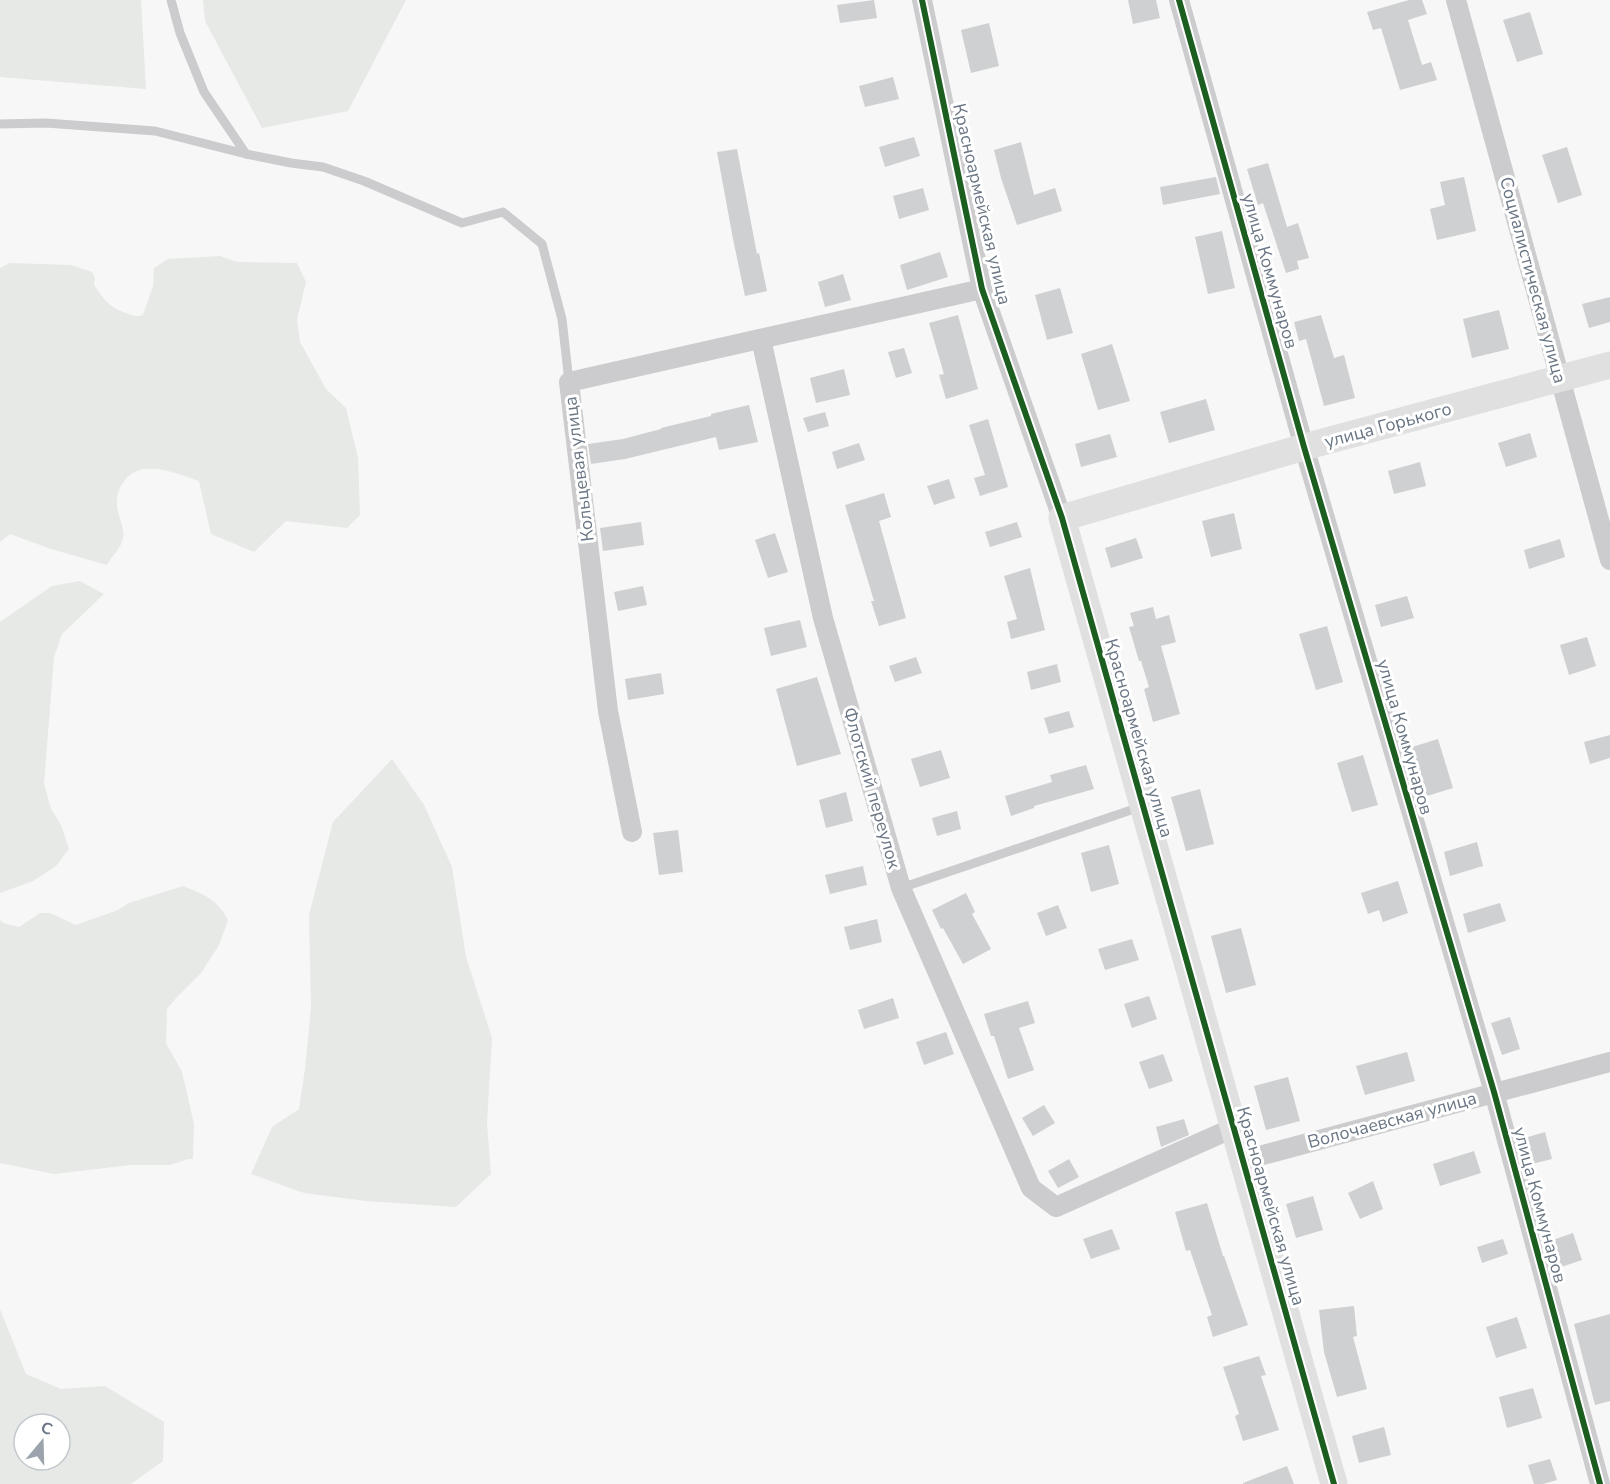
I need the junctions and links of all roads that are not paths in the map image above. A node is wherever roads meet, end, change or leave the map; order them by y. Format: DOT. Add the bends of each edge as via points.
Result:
graph roads {
  1 [pos="171,0"];
  2 [pos="922,0"];
  3 [pos="1179,0"];
  4 [pos="1456,0"];
  5 [pos="0,124"];
  6 [pos="246,154"];
  7 [pos="982,290"];
  8 [pos="761,339"];
  9 [pos="1610,365"];
  10 [pos="1560,378"];
  11 [pos="569,382"];
  12 [pos="1304,447"];
  13 [pos="1062,518"];
  14 [pos="1610,560"];
  15 [pos="1143,806"];
  16 [pos="632,832"];
  17 [pos="901,888"];
  18 [pos="1610,1062"];
  19 [pos="1494,1092"];
  20 [pos="1233,1128"];
  21 [pos="1244,1161"];
  22 [pos="1334,1484"];
  23 [pos="1600,1484"];
  1 -- 6 [label="lane" via="204,92"];
  2 -- 7 [label="street, Красноармейская улица"];
  3 -- 12 [label="street, улица Коммунаров"];
  4 -- 10 [label="street, Социалистическая улица"];
  5 -- 6 [label="lane" via="46,123 155,131"];
  6 -- 11 [label="lane" via="323,167 462,223 502,212 542,243 562,319"];
  7 -- 8 [label="street, Кольцевая улица"];
  7 -- 13 [label="street, Красноармейская улица"];
  8 -- 11 [label="street, Кольцевая улица"];
  8 -- 17 [label="street, Флотский переулок" via="823,618"];
  9 -- 10 [label="street, улица Горького"];
  10 -- 12 [label="street, улица Горького"];
  10 -- 14 [label="street, Социалистическая улица"];
  11 -- 16 [label="street, Кольцевая улица" via="608,711"];
  12 -- 13 [label="street, улица Горького"];
  12 -- 19 [label="street, улица Коммунаров"];
  13 -- 15 [label="street, Красноармейская улица"];
  15 -- 17 [label="lane"];
  15 -- 20 [label="street, Красноармейская улица"];
  17 -- 20 [label="street, Флотский переулок" via="1031,1188 1056,1207"];
  18 -- 19 [label="street, Волочаевская улица"];
  19 -- 21 [label="street, Волочаевская улица"];
  19 -- 23 [label="street, улица Коммунаров"];
  20 -- 21 [label="street, Красноармейская улица"];
  21 -- 22 [label="street, Красноармейская улица"];
}
